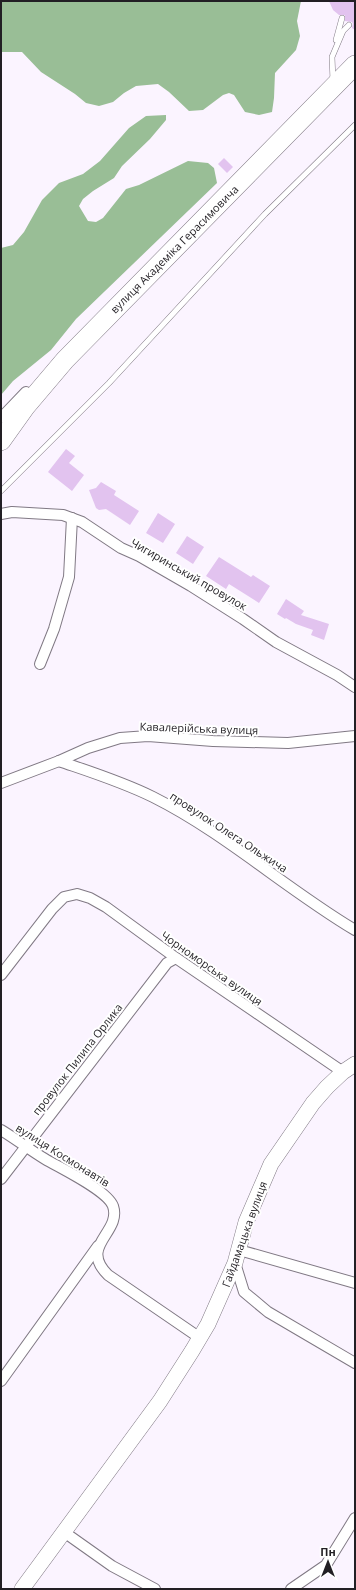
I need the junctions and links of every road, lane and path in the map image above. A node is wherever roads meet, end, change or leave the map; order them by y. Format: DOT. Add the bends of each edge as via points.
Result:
graph roads {
  1 [pos="342,18"];
  2 [pos="349,25"];
  3 [pos="332,57"];
  4 [pos="355,65"];
  5 [pos="333,87"];
  6 [pos="355,125"];
  7 [pos="65,360"];
  8 [pos="1,418"];
  9 [pos="1,441"];
  10 [pos="1,491"];
  11 [pos="1,514"];
  12 [pos="72,518"];
  13 [pos="40,664"];
  14 [pos="355,687"];
  15 [pos="355,736"];
  16 [pos="59,761"];
  17 [pos="1,783"];
  18 [pos="355,930"];
  19 [pos="176,958"];
  20 [pos="1,975"];
  21 [pos="349,1068"];
  22 [pos="1,1130"];
  23 [pos="26,1146"];
  24 [pos="1,1179"];
  25 [pos="100,1244"];
  26 [pos="237,1256"];
  27 [pos="355,1283"];
  28 [pos="200,1338"];
  29 [pos="355,1363"];
  30 [pos="1,1381"];
  31 [pos="355,1518"];
  32 [pos="64,1532"];
  33 [pos="22,1589"];
  34 [pos="155,1589"];
  35 [pos="291,1589"];
  1 -- 3 [label="lane"];
  2 -- 3 [label="lane" via="343,31"];
  3 -- 5 [label="lane"];
  4 -- 5 [label="highway, вулиця Академіка Герасимовича"];
  5 -- 7 [label="highway, вулиця Академіка Герасимовича"];
  6 -- 10 [label="lane" via="265,214 109,384"];
  7 -- 8 [label="street" via="40,377"];
  7 -- 9 [label="highway, вулиця Академіка Герасимовича" via="26,406"];
  11 -- 12 [label="street, Чигиринський провулок" via="12,512 63,515"];
  12 -- 13 [label="street" via="69,577 54,629"];
  12 -- 14 [label="street, Чигиринський провулок" via="191,586 276,642 337,674"];
  15 -- 16 [label="street, Кавалерійська вулиця" via="288,743 148,736 120,738"];
  16 -- 17 [label="street, Кавалерійська вулиця"];
  16 -- 18 [label="street, провулок Олега Ольжича" via="126,784 153,797 198,824"];
  19 -- 20 [label="street, Чорноморська вулиця" via="106,907 77,894 64,897 52,909"];
  19 -- 21 [label="street, Чорноморська вулиця"];
  19 -- 23 [label="street, провулок Пилипа Орлика" via="167,963"];
  21 -- 26 [label="main road, Гайдамацька вулиця" via="327,1087 313,1104 271,1164 246,1222"];
  22 -- 23 [label="street, вулиця Космонавтів"];
  23 -- 24 [label="street, провулок Пилипа Орлика"];
  23 -- 25 [label="street, вулиця Космонавтів" via="99,1190 107,1198 114,1215 112,1224"];
  25 -- 28 [label="street, вулиця Космонавтів" via="98,1260 100,1267 108,1275"];
  25 -- 30 [label="street"];
  26 -- 27 [label="street"];
  26 -- 28 [label="main road, Гайдамацька вулиця"];
  26 -- 29 [label="street" via="244,1292 268,1312"];
  28 -- 32 [label="main road, Гайдамацька вулиця" via="160,1401"];
  31 -- 35 [label="street" via="326,1565"];
  32 -- 33 [label="main road, Гайдамацька вулиця"];
  32 -- 34 [label="street" via="112,1566"];
}
